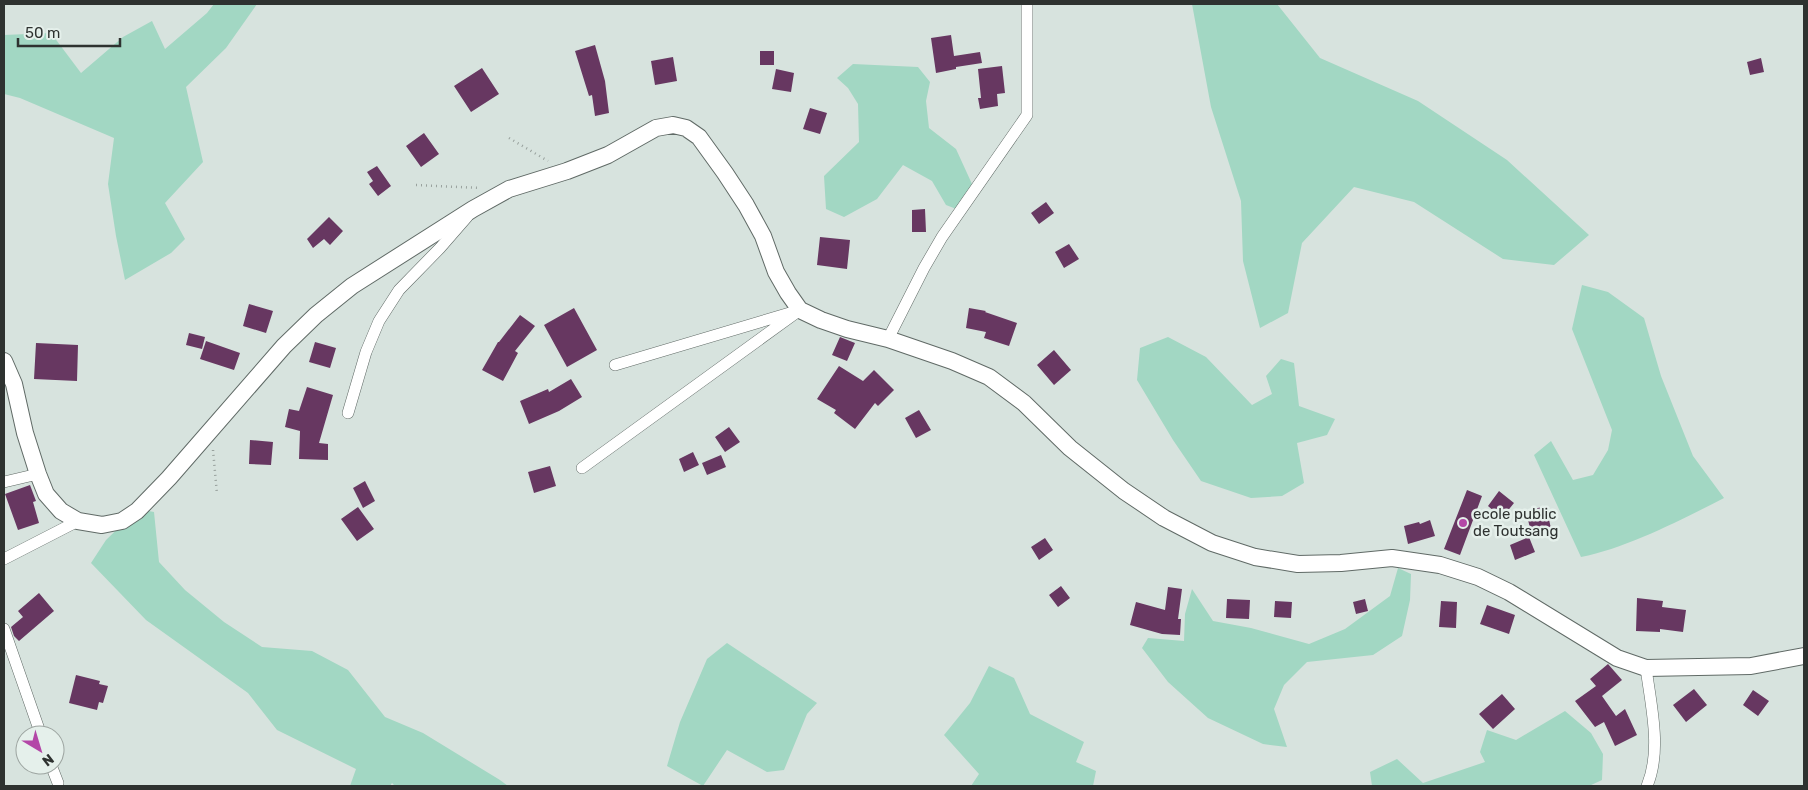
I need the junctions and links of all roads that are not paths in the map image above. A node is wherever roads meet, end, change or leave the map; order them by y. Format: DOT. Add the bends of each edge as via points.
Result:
graph roads {
  1 [pos="1027,4"];
  2 [pos="473,210"];
  3 [pos="800,310"];
  4 [pos="888,338"];
  5 [pos="4,360"];
  6 [pos="615,365"];
  7 [pos="348,413"];
  8 [pos="582,468"];
  9 [pos="38,474"];
  10 [pos="4,482"];
  11 [pos="78,521"];
  12 [pos="4,559"];
  13 [pos="4,629"];
  14 [pos="1804,656"];
  15 [pos="1646,668"];
  16 [pos="38,725"];
  17 [pos="55,775"];
  18 [pos="58,783"];
  19 [pos="1647,786"];
  1 -- 4 [label="street" via="1028,115 942,237"];
  2 -- 3 [label="street" via="509,189 567,172 608,155 656,128 673,125 686,128 708,148 746,205 763,236 776,272"];
  2 -- 7 [label="street" via="394,298 366,352"];
  2 -- 11 [label="street" via="352,286 316,315 284,346 137,511 122,521 102,525"];
  3 -- 4 [label="street" via="847,329"];
  3 -- 6 [label="street"];
  3 -- 8 [label="street"];
  4 -- 15 [label="street" via="989,377 1024,403 1070,448 1124,491 1164,518 1212,543 1255,557 1298,564 1392,558 1440,565 1478,577 1509,592 1617,658"];
  5 -- 9 [label="street" via="14,384"];
  9 -- 10 [label="street"];
  9 -- 11 [label="street" via="46,494 61,511"];
  11 -- 12 [label="street"];
  13 -- 16 [label="street"];
  14 -- 15 [label="street" via="1751,666"];
  15 -- 19 [label="street" via="1655,746 1653,773"];
  17 -- 18 [label="street"];
}
